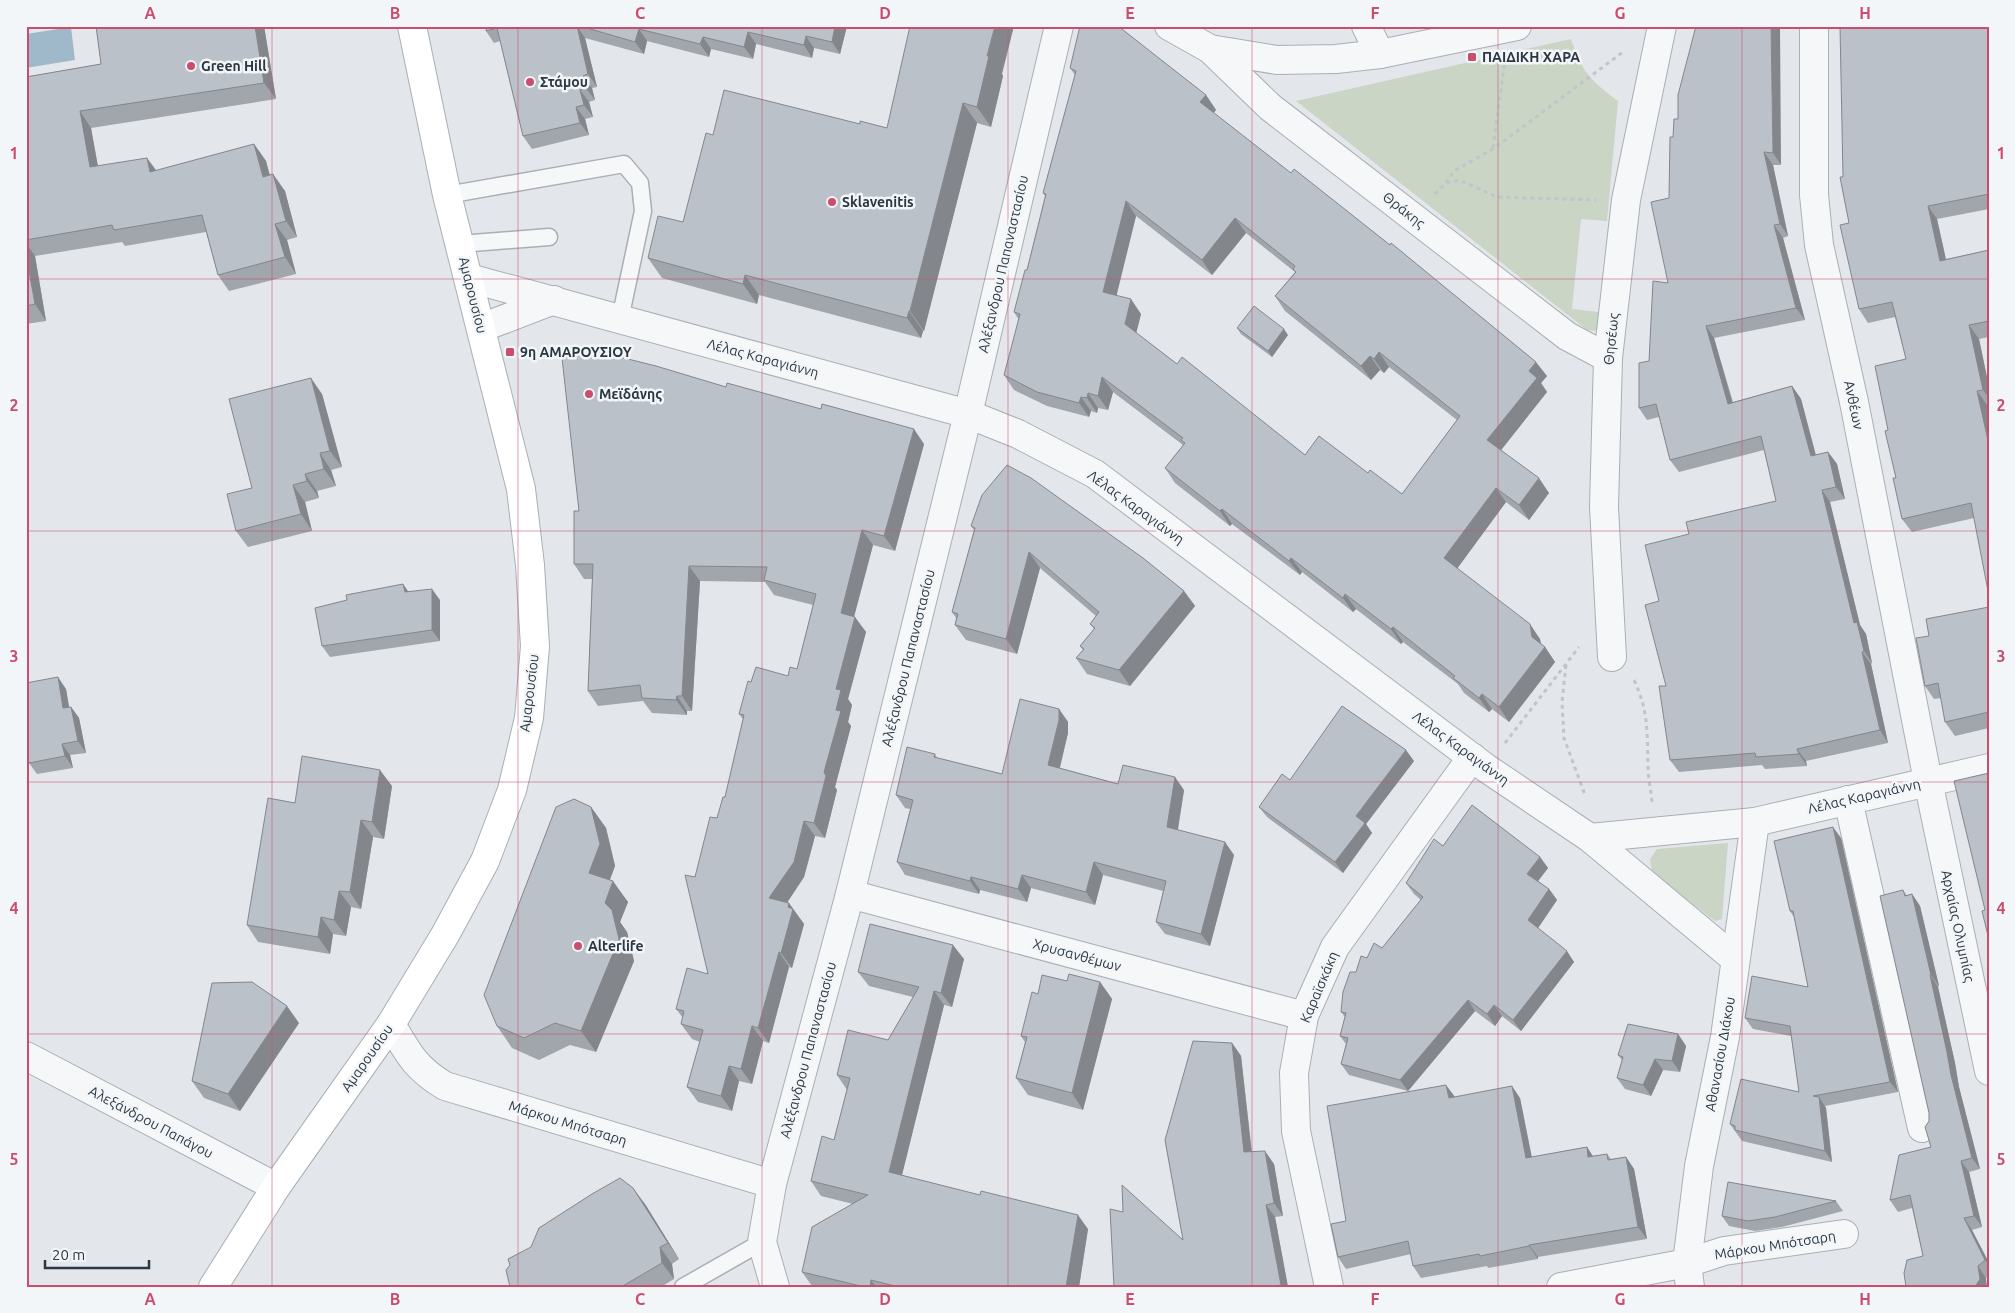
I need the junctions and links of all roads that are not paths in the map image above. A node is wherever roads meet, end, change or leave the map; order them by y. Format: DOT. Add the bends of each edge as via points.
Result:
graph roads {
  1 [pos="412,26"];
  2 [pos="1059,26"];
  3 [pos="1169,26"];
  4 [pos="1366,26"];
  5 [pos="1662,26"];
  6 [pos="1814,26"];
  7 [pos="1513,27"];
  8 [pos="1210,49"];
  9 [pos="1380,54"];
  10 [pos="447,196"];
  11 [pos="549,237"];
  12 [pos="460,244"];
  13 [pos="468,278"];
  14 [pos="554,300"];
  15 [pos="620,319"];
  16 [pos="481,328"];
  17 [pos="1608,358"];
  18 [pos="968,414"];
  19 [pos="1612,657"];
  20 [pos="1479,763"];
  21 [pos="1989,768"];
  22 [pos="1928,781"];
  23 [pos="1848,800"];
  24 [pos="1755,822"];
  25 [pos="1597,837"];
  26 [pos="850,894"];
  27 [pos="1735,959"];
  28 [pos="1304,1016"];
  29 [pos="391,1024"];
  30 [pos="26,1056"];
  31 [pos="1989,1070"];
  32 [pos="1922,1128"];
  33 [pos="772,1184"];
  34 [pos="276,1187"];
  35 [pos="1844,1234"];
  36 [pos="762,1242"];
  37 [pos="1689,1275"];
  38 [pos="213,1287"];
  39 [pos="683,1287"];
  40 [pos="775,1287"];
  41 [pos="1330,1287"];
  42 [pos="1561,1287"];
  1 -- 10 [label="main road, Αμαρουσίου"];
  2 -- 18 [label="street, Αλέξανδρου Παπαναστασίου"];
  3 -- 8 [label="street"];
  4 -- 9 [label="street"];
  5 -- 17 [label="street, Θησέως" via="1626,200"];
  6 -- 22 [label="street, Ανθέων" via="1814,195 1819,245 1854,402"];
  7 -- 9 [label="street"];
  8 -- 9 [label="street" via="1277,60"];
  8 -- 17 [label="street, Θράκης" via="1270,107 1567,336"];
  10 -- 12 [label="main road, Αμαρουσίου"];
  10 -- 15 [label="lane" via="624,164 640,183 644,211"];
  11 -- 12 [label="lane"];
  12 -- 13 [label="main road, Αμαρουσίου"];
  13 -- 14 [label="street, Λέλας Καραγιάννη"];
  13 -- 16 [label="main road, Αμαρουσίου"];
  14 -- 15 [label="street, Λέλας Καραγιάννη"];
  14 -- 16 [label="street"];
  15 -- 18 [label="street, Λέλας Καραγιάννη"];
  16 -- 29 [label="main road, Αμαρουσίου" via="522,489 535,646 529,718 512,790 485,861"];
  17 -- 19 [label="street, Θησέως" via="1604,507"];
  18 -- 20 [label="street, Λέλας Καραγιάννη" via="1018,434 1095,474"];
  18 -- 26 [label="street, Αλέξανδρου Παπαναστασίου"];
  20 -- 25 [label="street, Λέλας Καραγιάννη"];
  20 -- 28 [label="street, Καραϊσκάκη" via="1335,947"];
  21 -- 22 [label="street, Λέλας Καραγιάννη"];
  22 -- 23 [label="street, Λέλας Καραγιάννη"];
  22 -- 31 [label="street, Αρχαίας Ολυμπίας"];
  23 -- 24 [label="street, Λέλας Καραγιάννη"];
  23 -- 32 [label="street"];
  24 -- 25 [label="street, Λέλας Καραγιάννη"];
  24 -- 27 [label="street, Αθανασίου Διάκου"];
  25 -- 27 [label="street, Λέλας Καραγιάννη"];
  26 -- 28 [label="street, Χρυσανθέμων"];
  26 -- 33 [label="street, Αλέξανδρου Παπαναστασίου"];
  27 -- 37 [label="street, Αθανασίου Διάκου" via="1725,1037 1699,1166"];
  28 -- 41 [label="street, Καραϊσκάκη" via="1294,1073 1296,1131"];
  29 -- 33 [label="street, Μάρκου Μπότσαρη" via="413,1061 427,1076 444,1086"];
  29 -- 34 [label="main road, Αμαρουσίου"];
  30 -- 34 [label="street, Αλεξάνδρου Παπάγου"];
  33 -- 36 [label="street, Αλέξανδρου Παπαναστασίου"];
  34 -- 38 [label="main road, Αμαρουσίου"];
  35 -- 37 [label="street, Μάρκου Μπότσαρη" via="1724,1251"];
  36 -- 39 [label="lane"];
  36 -- 40 [label="street, Αλέξανδρου Παπαναστασίου"];
  37 -- 42 [label="street, Μάρκου Μπότσαρη"];
}
